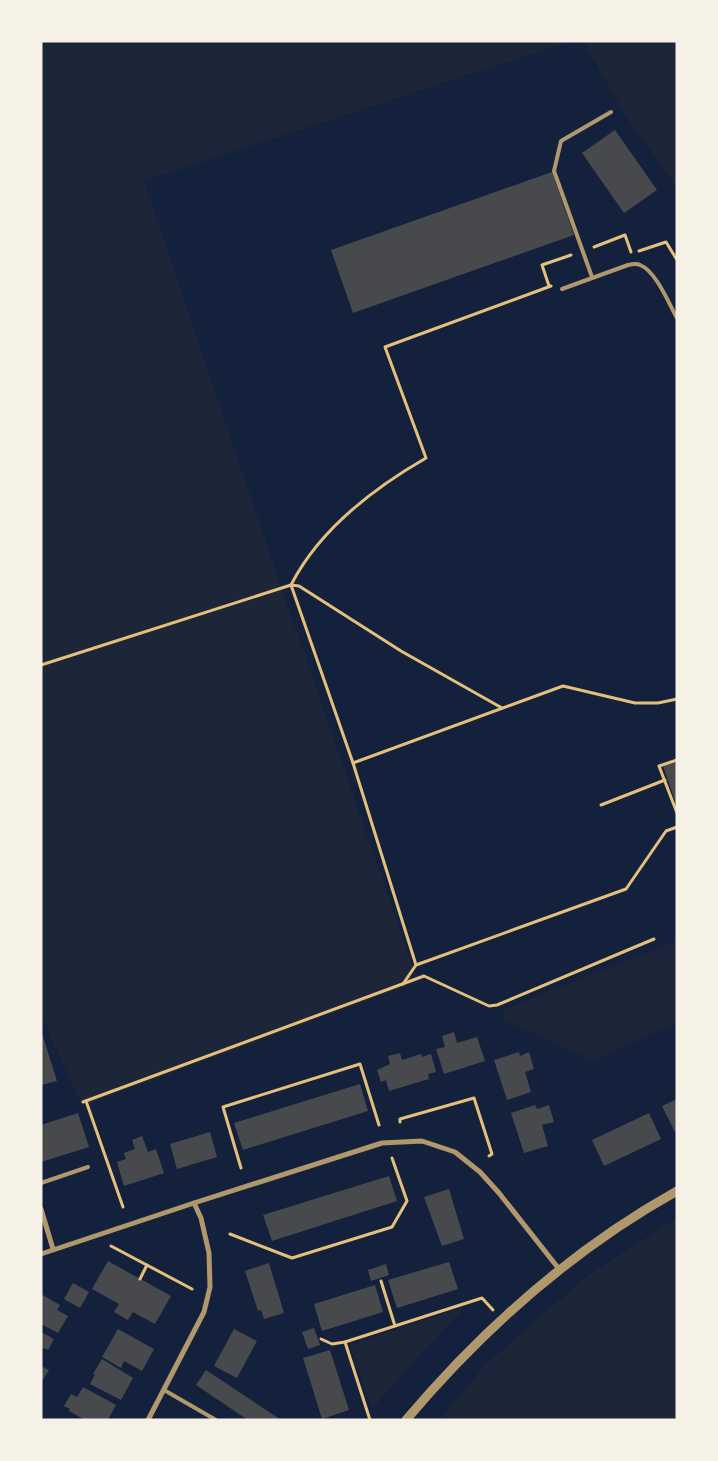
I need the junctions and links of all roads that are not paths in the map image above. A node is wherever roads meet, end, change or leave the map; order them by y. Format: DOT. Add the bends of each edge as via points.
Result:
graph roads {
  1 [pos="611,112"];
  2 [pos="592,277"];
  3 [pos="562,289"];
  4 [pos="677,318"];
  5 [pos="88,1167"];
  6 [pos="41,1182"];
  7 [pos="677,1191"];
  8 [pos="194,1202"];
  9 [pos="41,1209"];
  10 [pos="53,1249"];
  11 [pos="41,1254"];
  12 [pos="560,1269"];
  13 [pos="164,1390"];
  14 [pos="148,1420"];
  15 [pos="216,1420"];
  16 [pos="406,1420"];
  1 -- 2 [label="lane" via="561,141 554,171"];
  2 -- 3 [label="lane"];
  2 -- 4 [label="lane" via="628,264 640,264 659,284"];
  5 -- 6 [label="lane"];
  7 -- 12 [label="street" via="638,1213"];
  8 -- 10 [label="street"];
  8 -- 12 [label="street" via="382,1143 422,1141 455,1152 480,1172"];
  8 -- 13 [label="street" via="209,1253 210,1287 204,1312"];
  9 -- 10 [label="street"];
  10 -- 11 [label="street"];
  12 -- 16 [label="street" via="502,1319 439,1381"];
  13 -- 14 [label="street"];
  13 -- 15 [label="lane"];
}
